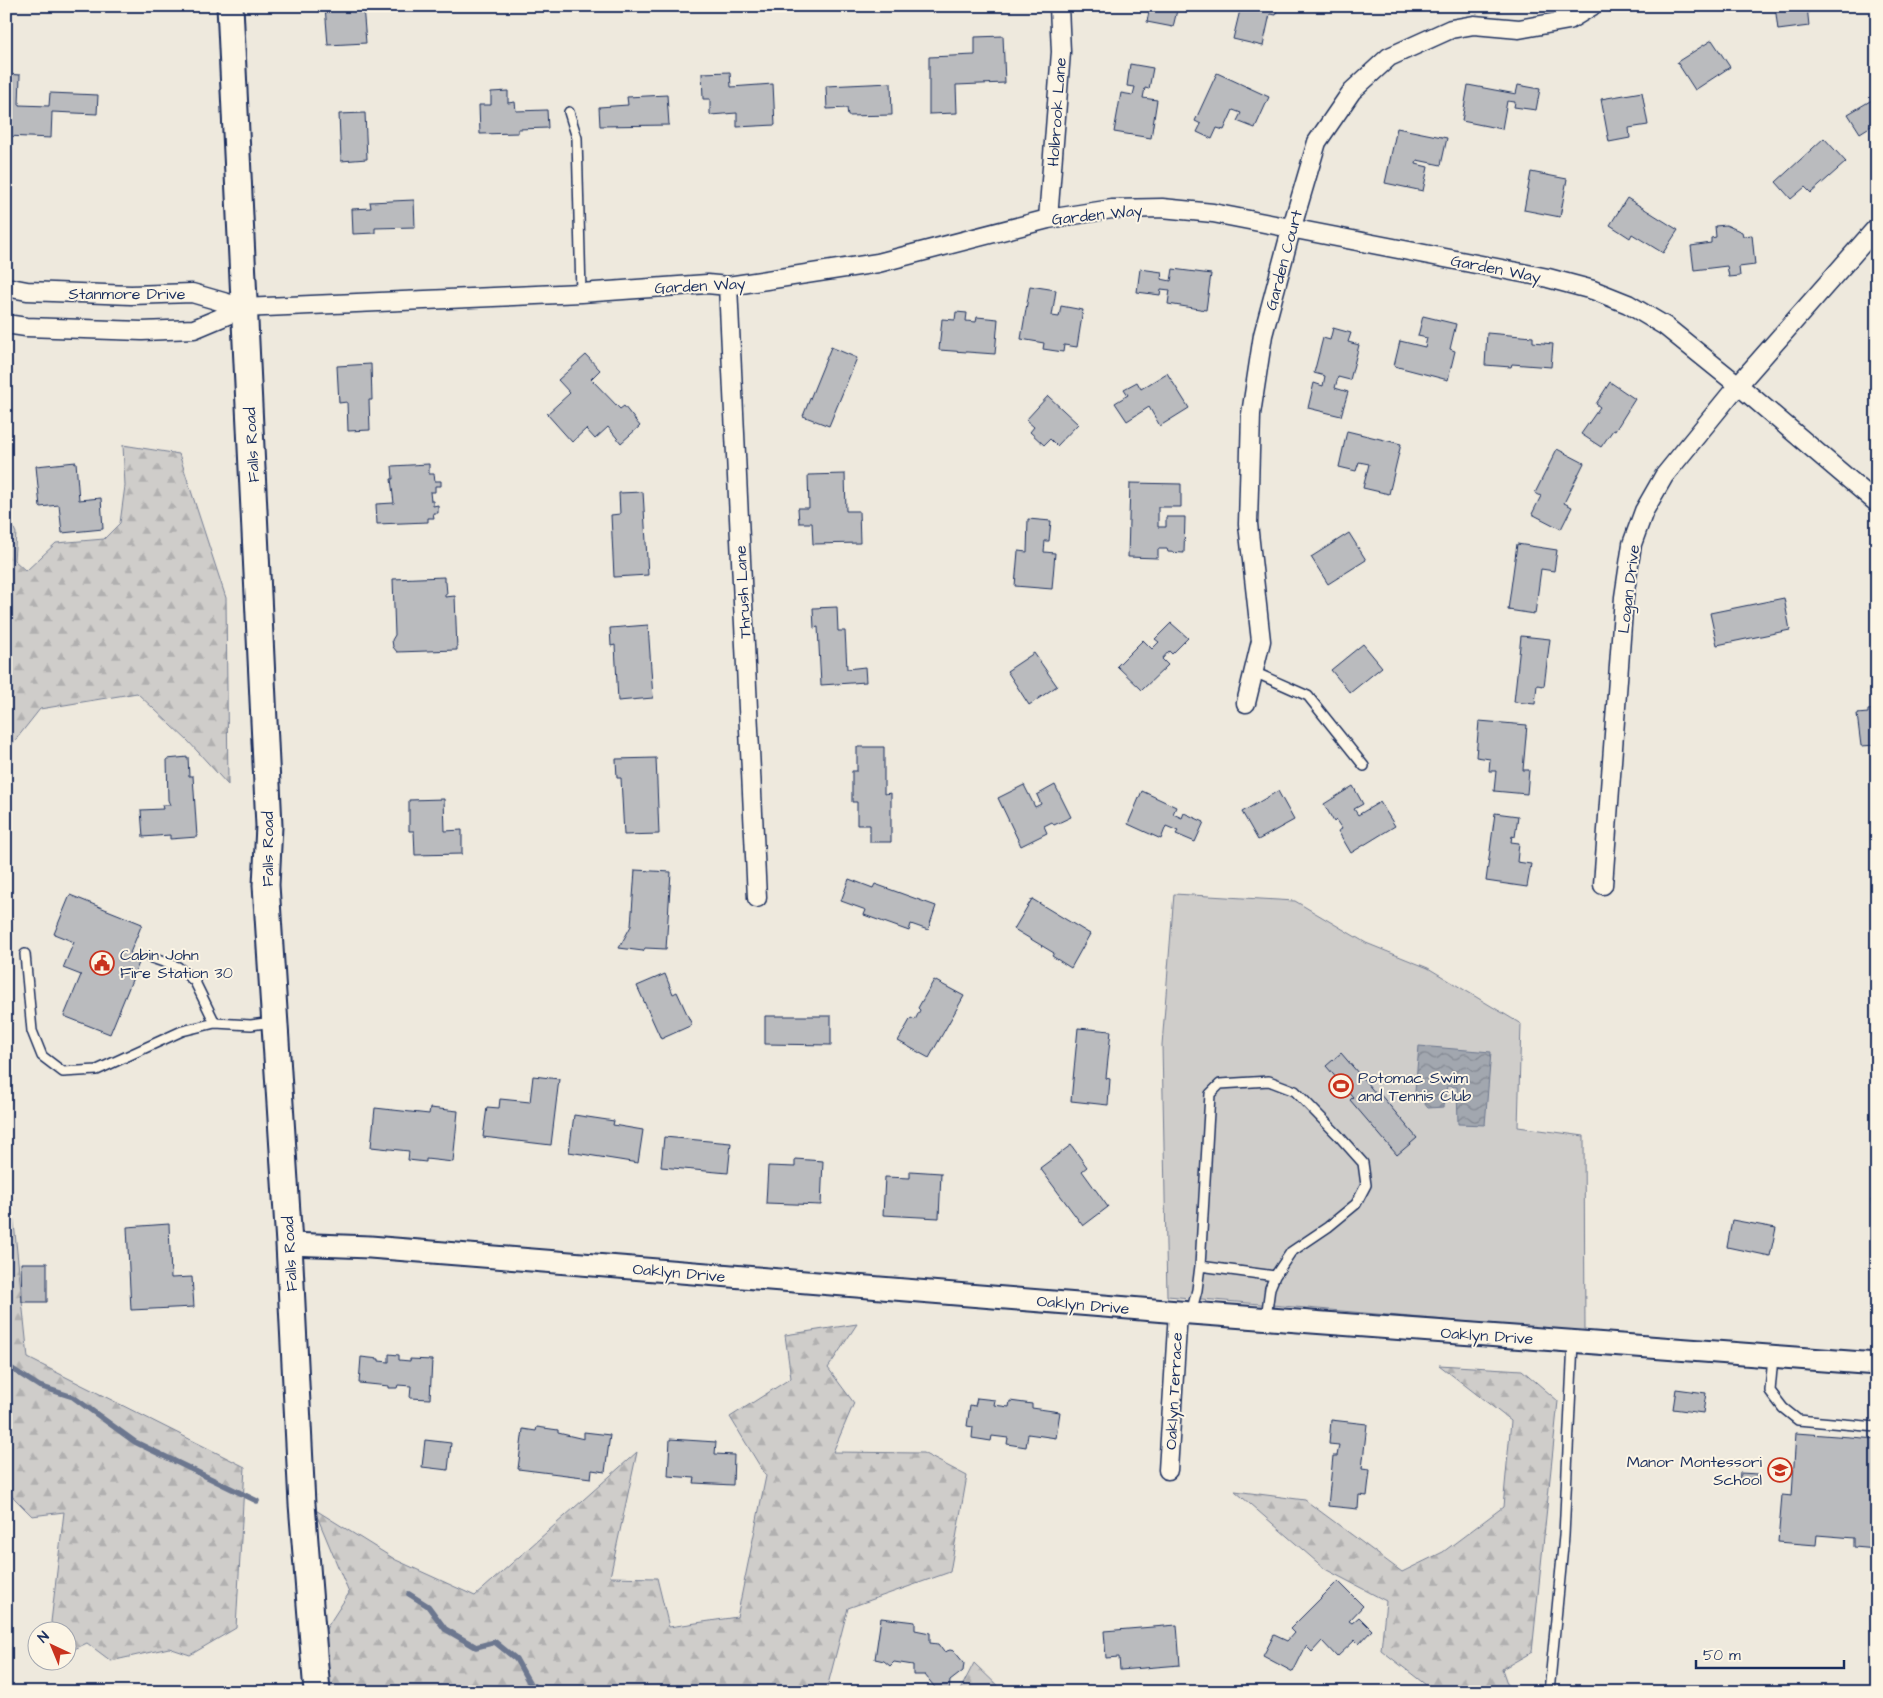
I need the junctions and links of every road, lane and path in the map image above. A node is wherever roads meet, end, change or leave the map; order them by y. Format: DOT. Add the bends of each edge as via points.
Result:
graph roads {
  1 [pos="230,6"];
  2 [pos="1059,6"];
  3 [pos="1592,6"];
  4 [pos="569,112"];
  5 [pos="1048,219"];
  6 [pos="1877,227"];
  7 [pos="1291,230"];
  8 [pos="728,286"];
  9 [pos="6,287"];
  10 [pos="581,293"];
  11 [pos="244,308"];
  12 [pos="6,324"];
  13 [pos="1738,385"];
  14 [pos="1877,503"];
  15 [pos="1254,672"];
  16 [pos="1246,703"];
  17 [pos="1364,766"];
  18 [pos="1603,886"];
  19 [pos="757,898"];
  20 [pos="25,954"];
  21 [pos="149,957"];
  22 [pos="275,1022"];
  23 [pos="214,1023"];
  24 [pos="289,1244"];
  25 [pos="1200,1266"];
  26 [pos="1275,1276"];
  27 [pos="1184,1312"];
  28 [pos="1266,1318"];
  29 [pos="1573,1341"];
  30 [pos="1773,1356"];
  31 [pos="1877,1364"];
  32 [pos="1877,1427"];
  33 [pos="1168,1470"];
  34 [pos="317,1692"];
  35 [pos="1549,1692"];
  1 -- 11 [label="main road, Falls Road"];
  2 -- 5 [label="street, Holbrook Lane" via="1061,52"];
  3 -- 7 [label="street, Garden Court" via="1570,20 1519,29 1474,25 1451,29 1389,57 1352,91 1317,142"];
  4 -- 10 [label="lane" via="576,138"];
  5 -- 7 [label="street, Garden Way" via="1112,209 1162,208 1213,213"];
  5 -- 8 [label="street, Garden Way" via="878,263"];
  6 -- 13 [label="street, Logan Drive"];
  7 -- 13 [label="street, Garden Way" via="1548,278 1593,290 1628,304 1665,326"];
  7 -- 15 [label="street, Garden Court" via="1263,335 1251,414 1248,524 1262,641"];
  8 -- 10 [label="street, Garden Way" via="707,284"];
  8 -- 19 [label="street, Thrush Lane"];
  9 -- 11 [label="street, Stanmore Drive" via="27,291 131,295 192,293"];
  10 -- 11 [label="street, Garden Way"];
  11 -- 12 [label="street" via="194,329 122,330"];
  11 -- 22 [label="main road, Falls Road" via="269,826 266,885"];
  13 -- 14 [label="street, Garden Way"];
  13 -- 18 [label="street, Logan Drive" via="1664,476 1644,511 1632,544 1624,597"];
  15 -- 16 [label="street, Garden Court"];
  15 -- 17 [label="lane" via="1308,696"];
  20 -- 23 [label="lane" via="32,1031 42,1056 64,1072 97,1070 182,1031"];
  21 -- 23 [label="lane" via="178,967 195,982"];
  22 -- 23 [label="lane" via="251,1025"];
  22 -- 24 [label="main road, Falls Road"];
  24 -- 27 [label="street, Oaklyn Drive" via="370,1247"];
  24 -- 34 [label="main road, Falls Road" via="302,1504"];
  25 -- 26 [label="lane"];
  25 -- 26 [label="lane" via="1210,1094 1220,1084 1269,1080 1295,1091 1338,1135 1363,1163 1366,1185 1356,1204 1291,1252"];
  25 -- 27 [label="lane" via="1197,1290"];
  26 -- 28 [label="lane"];
  27 -- 28 [label="street, Oaklyn Drive"];
  27 -- 33 [label="street, Oaklyn Terrace"];
  28 -- 29 [label="street, Oaklyn Drive"];
  29 -- 30 [label="street, Oaklyn Drive"];
  29 -- 35 [label="lane" via="1564,1536"];
  30 -- 31 [label="street, Oaklyn Drive"];
  30 -- 32 [label="lane" via="1770,1391 1798,1420"];
}
